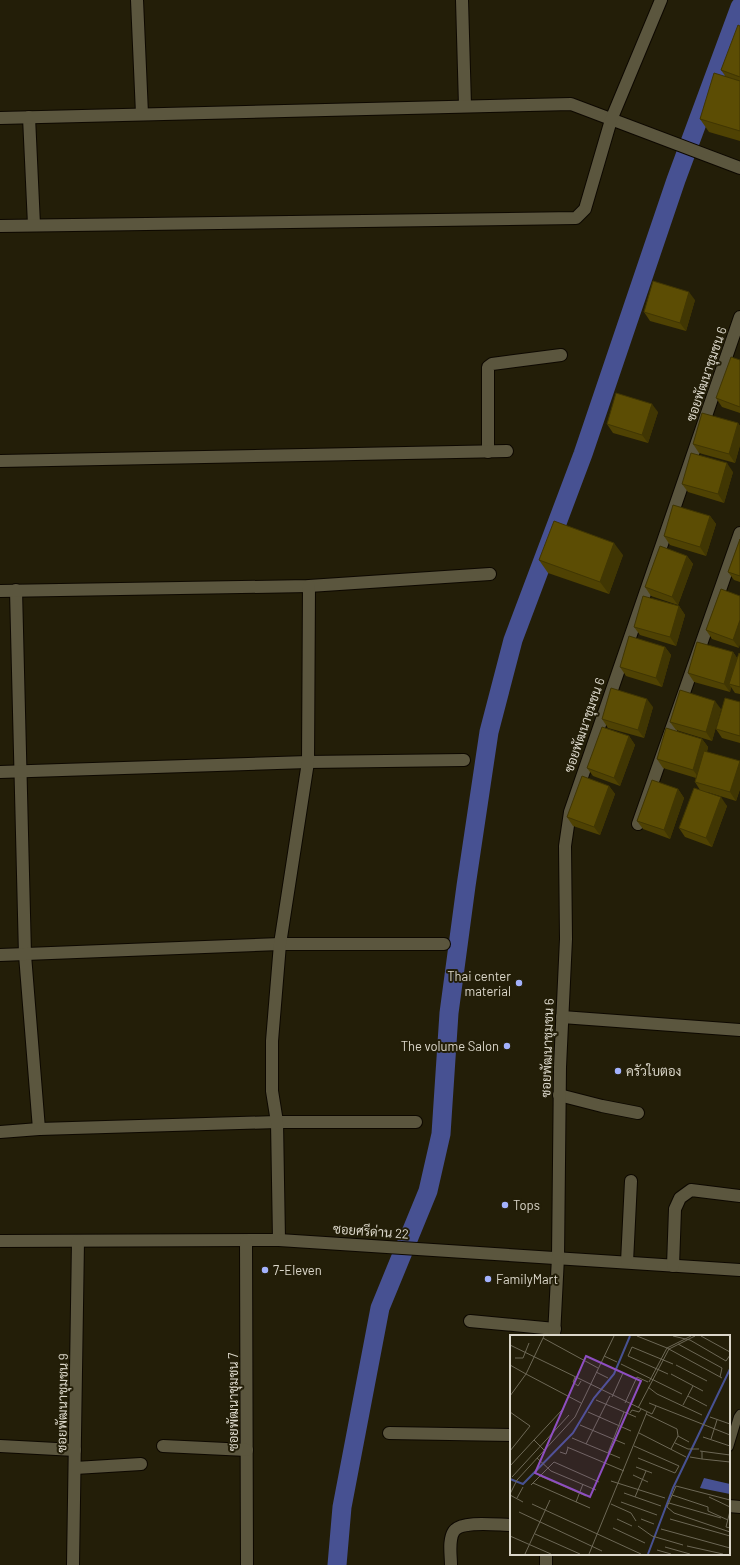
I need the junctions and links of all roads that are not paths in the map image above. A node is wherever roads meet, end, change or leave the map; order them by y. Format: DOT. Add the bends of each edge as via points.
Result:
graph roads {
  1 [pos="137,0"];
  2 [pos="462,0"];
  3 [pos="661,0"];
  4 [pos="464,106"];
  5 [pos="142,114"];
  6 [pos="29,117"];
  7 [pos="0,118"];
  8 [pos="611,120"];
  9 [pos="740,168"];
  10 [pos="34,225"];
  11 [pos="0,226"];
  12 [pos="740,317"];
  13 [pos="561,355"];
  14 [pos="507,451"];
  15 [pos="488,452"];
  16 [pos="0,461"];
  17 [pos="740,533"];
  18 [pos="490,574"];
  19 [pos="308,586"];
  20 [pos="16,590"];
  21 [pos="0,591"];
  22 [pos="464,760"];
  23 [pos="308,762"];
  24 [pos="20,771"];
  25 [pos="0,772"];
  26 [pos="638,824"];
  27 [pos="280,944"];
  28 [pos="444,944"];
  29 [pos="25,954"];
  30 [pos="0,955"];
  31 [pos="562,1017"];
  32 [pos="740,1030"];
  33 [pos="559,1095"];
  34 [pos="638,1113"];
  35 [pos="277,1122"];
  36 [pos="416,1122"];
  37 [pos="39,1129"];
  38 [pos="0,1132"];
  39 [pos="631,1182"];
  40 [pos="740,1196"];
  41 [pos="279,1240"];
  42 [pos="0,1241"];
  43 [pos="78,1241"];
  44 [pos="246,1241"];
  45 [pos="558,1257"];
  46 [pos="627,1262"];
  47 [pos="673,1266"];
  48 [pos="740,1270"];
  49 [pos="470,1321"];
  50 [pos="554,1332"];
  51 [pos="740,1414"];
  52 [pos="389,1433"];
  53 [pos="510,1435"];
  54 [pos="730,1444"];
  55 [pos="0,1446"];
  56 [pos="163,1446"];
  57 [pos="75,1450"];
  58 [pos="247,1450"];
  59 [pos="141,1464"];
  60 [pos="75,1468"];
  61 [pos="730,1506"];
  62 [pos="740,1507"];
  63 [pos="510,1525"];
  64 [pos="247,1564"];
  65 [pos="73,1565"];
  66 [pos="451,1565"];
  1 -- 5 [label="street"];
  2 -- 4 [label="street"];
  3 -- 8 [label="street"];
  4 -- 5 [label="street"];
  4 -- 8 [label="street" via="571,104"];
  5 -- 6 [label="street"];
  6 -- 7 [label="street"];
  6 -- 10 [label="street"];
  8 -- 9 [label="street"];
  8 -- 10 [label="street" via="585,209 576,218"];
  10 -- 11 [label="street"];
  12 -- 31 [label="street, ซอยพัฒนาชุมชน 6" via="570,812 565,846 566,939"];
  13 -- 15 [label="street" via="488,366"];
  14 -- 15 [label="street"];
  15 -- 16 [label="street"];
  17 -- 26 [label="street"];
  18 -- 19 [label="street"];
  19 -- 20 [label="street"];
  19 -- 23 [label="street"];
  20 -- 21 [label="street"];
  20 -- 24 [label="street"];
  22 -- 23 [label="street"];
  23 -- 24 [label="street"];
  23 -- 27 [label="street"];
  24 -- 25 [label="street"];
  24 -- 29 [label="street"];
  27 -- 28 [label="street"];
  27 -- 29 [label="street"];
  27 -- 35 [label="street" via="272,1041 272,1091"];
  29 -- 30 [label="street"];
  29 -- 37 [label="street"];
  31 -- 32 [label="street"];
  31 -- 33 [label="street, ซอยพัฒนาชุมชน 6"];
  33 -- 34 [label="street"];
  33 -- 45 [label="street, ซอยพัฒนาชุมชน 6"];
  35 -- 36 [label="street"];
  35 -- 37 [label="street"];
  35 -- 41 [label="street"];
  37 -- 38 [label="street"];
  39 -- 46 [label="street"];
  40 -- 47 [label="street" via="691,1190 680,1198 675,1209"];
  41 -- 44 [label="street, ซอยศรีด่าน 22"];
  41 -- 45 [label="street, ซอยศรีด่าน 22"];
  42 -- 43 [label="street, ซอยศรีด่าน 22"];
  43 -- 44 [label="street, ซอยศรีด่าน 22"];
  43 -- 57 [label="street, ซอยพัฒนาชุมชน 9"];
  44 -- 58 [label="street, ซอยพัฒนาชุมชน 7"];
  45 -- 46 [label="street, ซอยศรีด่าน 22"];
  45 -- 50 [label="street, ซอยพัฒนาชุมชน 6"];
  46 -- 47 [label="street, ซอยศรีด่าน 22"];
  47 -- 48 [label="street, ซอยศรีด่าน 22"];
  49 -- 50 [label="street"];
  51 -- 54 [label="lane"];
  52 -- 53 [label="street"];
  55 -- 57 [label="street"];
  56 -- 58 [label="street"];
  57 -- 60 [label="street, ซอยพัฒนาชุมชน 9"];
  58 -- 64 [label="street, ซอยพัฒนาชุมชน 7"];
  59 -- 60 [label="street"];
  60 -- 65 [label="street, ซอยพัฒนาชุมชน 9"];
  61 -- 62 [label="street"];
  63 -- 66 [label="street" via="469,1524 454,1531 451,1539"];
}
